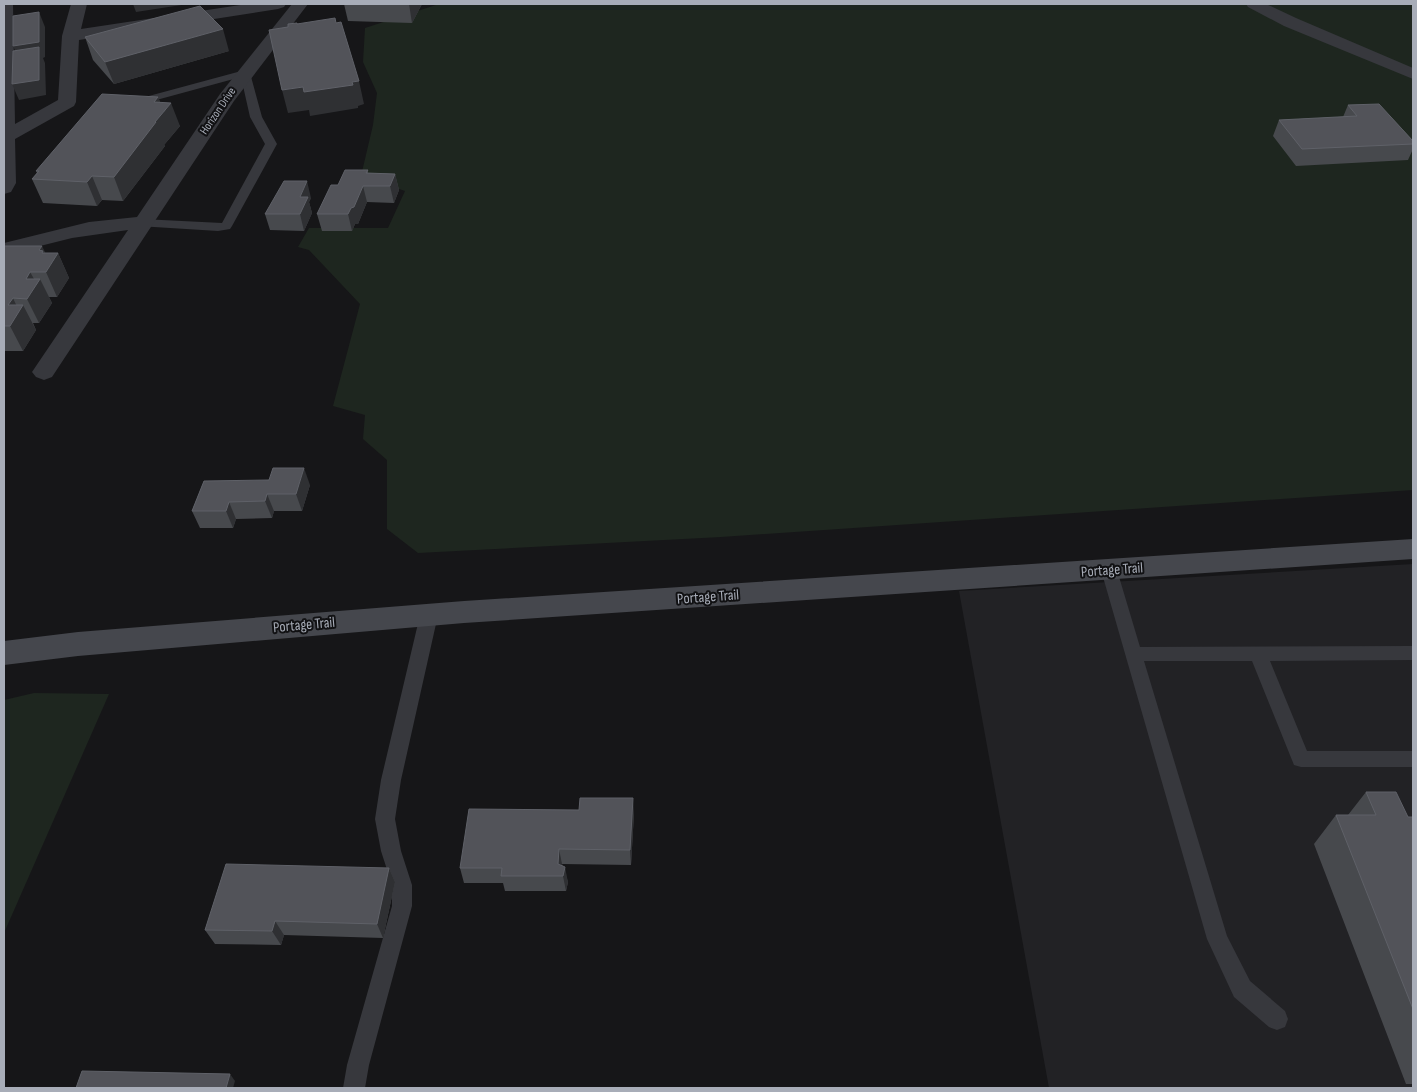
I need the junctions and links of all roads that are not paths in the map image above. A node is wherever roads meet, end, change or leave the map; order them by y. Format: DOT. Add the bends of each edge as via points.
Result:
graph roads {
  1 [pos="5,4"];
  2 [pos="79,4"];
  3 [pos="278,4"];
  4 [pos="300,4"];
  5 [pos="1254,4"];
  6 [pos="71,36"];
  7 [pos="245,72"];
  8 [pos="1413,74"];
  9 [pos="130,104"];
  10 [pos="7,136"];
  11 [pos="4,188"];
  12 [pos="142,223"];
  13 [pos="4,249"];
  14 [pos="44,372"];
  15 [pos="1413,549"];
  16 [pos="1109,570"];
  17 [pos="429,615"];
  18 [pos="4,653"];
  19 [pos="1258,653"];
  20 [pos="1413,653"];
  21 [pos="1133,654"];
  22 [pos="1413,759"];
  23 [pos="1277,1019"];
  24 [pos="354,1088"];
  1 -- 10 [label="street"];
  2 -- 6 [label="street"];
  3 -- 6 [label="street"];
  4 -- 7 [label="street, Horizon Drive"];
  5 -- 8 [label="street"];
  6 -- 10 [label="street" via="67,102"];
  7 -- 9 [label="lane"];
  7 -- 12 [label="street, Horizon Drive"];
  7 -- 12 [label="lane" via="256,116 271,144 226,226"];
  10 -- 11 [label="street"];
  12 -- 13 [label="street" via="88,228"];
  12 -- 14 [label="street, Horizon Drive"];
  15 -- 16 [label="main road, Portage Trail"];
  16 -- 17 [label="main road, Portage Trail"];
  16 -- 21 [label="lane"];
  17 -- 18 [label="main road, Portage Trail"];
  17 -- 24 [label="lane" via="385,819 402,885 402,906"];
  19 -- 20 [label="lane"];
  19 -- 21 [label="lane"];
  19 -- 22 [label="lane" via="1302,759"];
  21 -- 23 [label="lane" via="1217,939 1242,989"];
}
